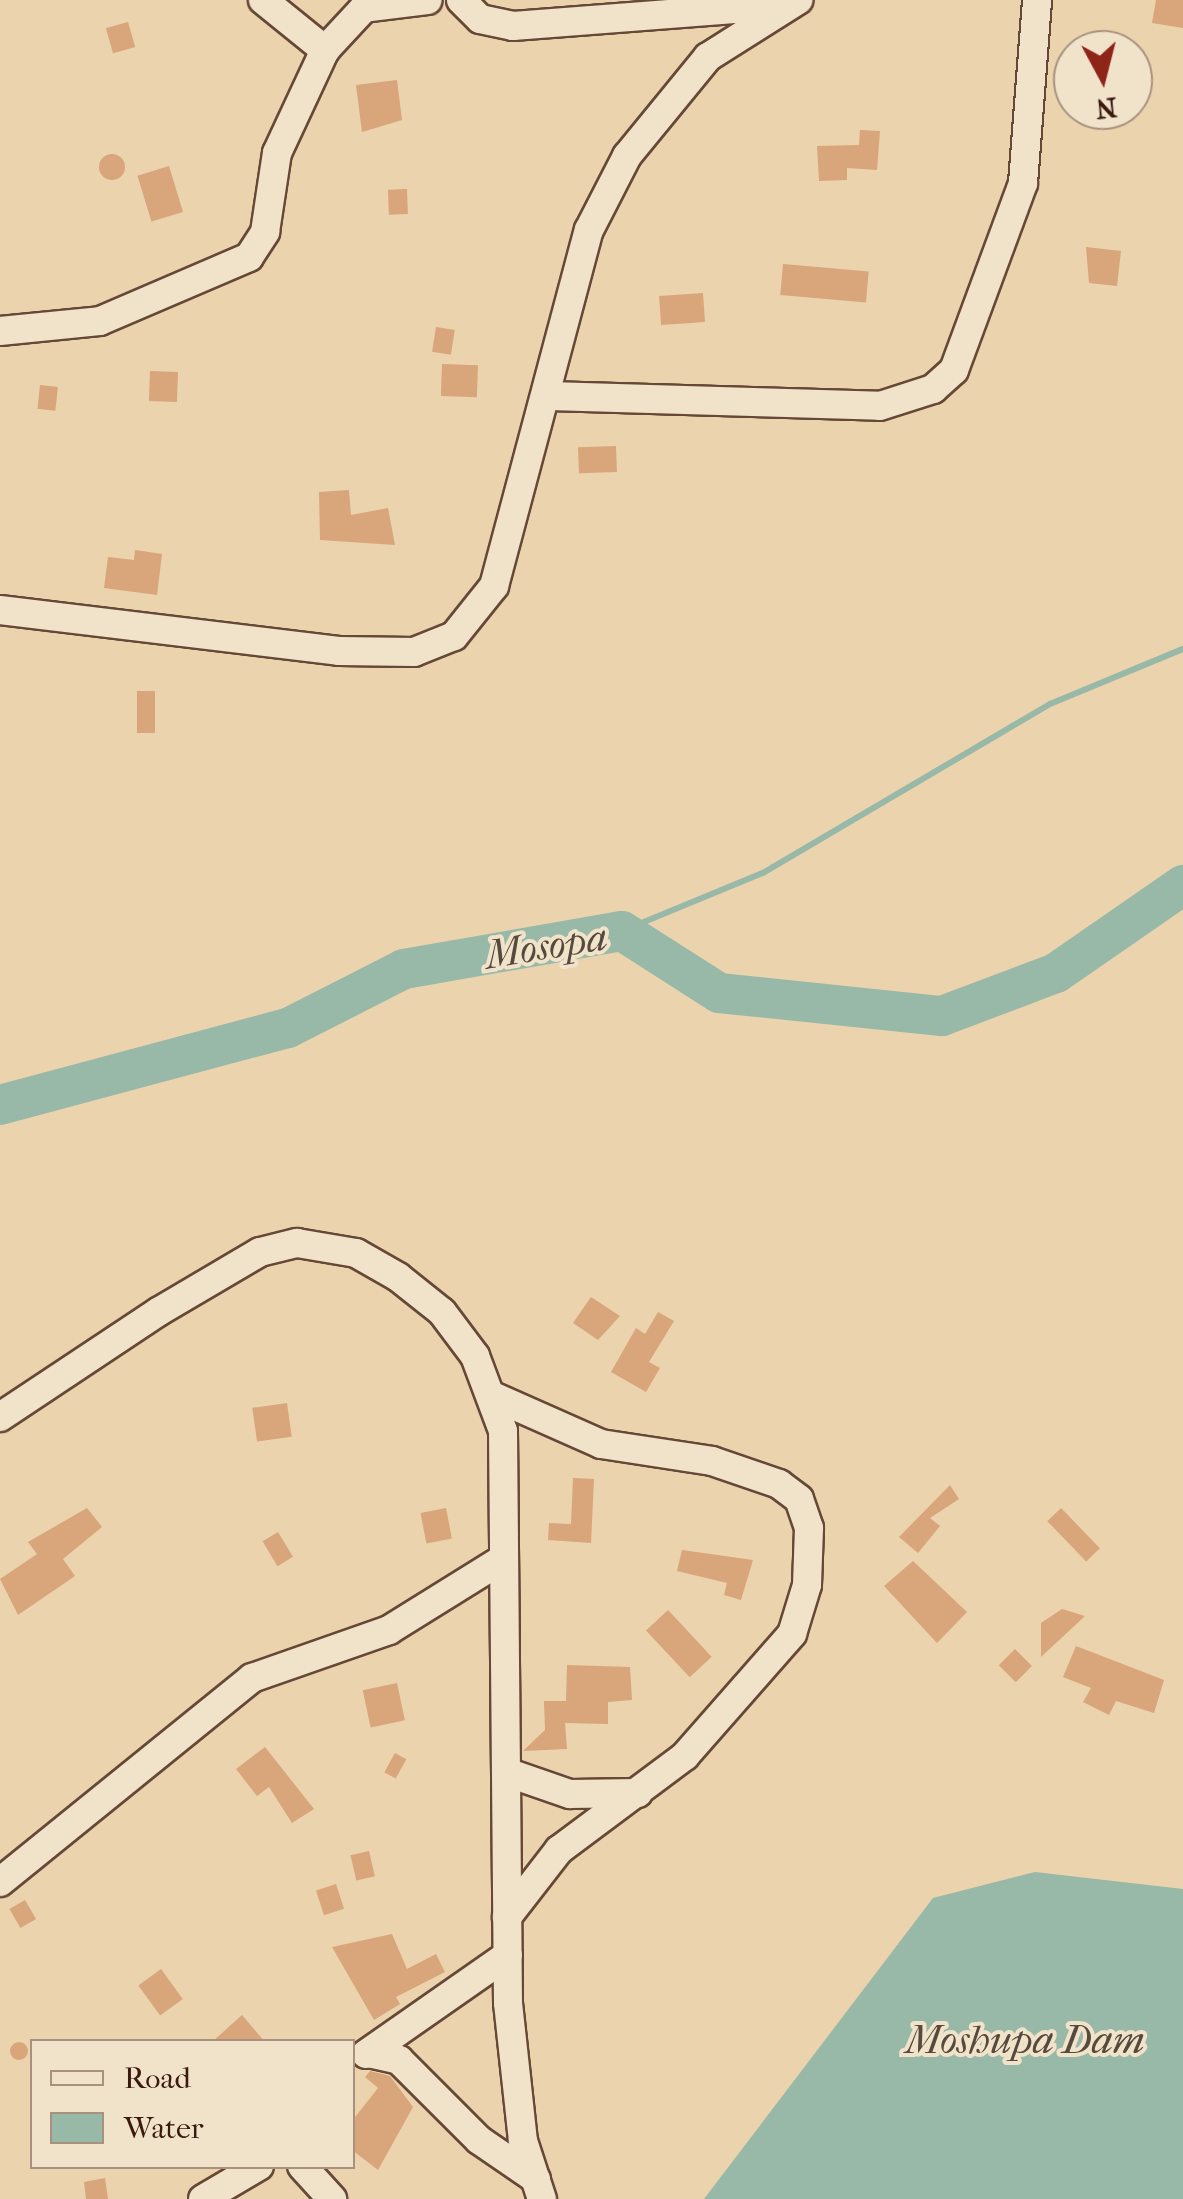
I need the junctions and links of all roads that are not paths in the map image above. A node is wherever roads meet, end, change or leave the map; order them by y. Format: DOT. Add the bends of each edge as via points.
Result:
graph roads {
  1 [pos="263,0"];
  2 [pos="428,0"];
  3 [pos="461,0"];
  4 [pos="1037,0"];
  5 [pos="794,2"];
  6 [pos="324,50"];
  7 [pos="0,331"];
  8 [pos="549,396"];
  9 [pos="0,610"];
  10 [pos="495,1397"];
  11 [pos="0,1417"];
  12 [pos="504,1559"];
  13 [pos="506,1772"];
  14 [pos="640,1793"];
  15 [pos="0,1882"];
  16 [pos="507,1918"];
  17 [pos="508,1955"];
  18 [pos="361,2058"];
  19 [pos="255,2169"];
  20 [pos="305,2169"];
  21 [pos="539,2189"];
  22 [pos="203,2199"];
  23 [pos="332,2199"];
  1 -- 6 [label="street"];
  2 -- 6 [label="street" via="364,8"];
  3 -- 5 [label="street" via="480,20 512,26"];
  4 -- 8 [label="street" via="1024,183 954,370 933,388 880,406"];
  5 -- 8 [label="street" via="708,58 627,156 589,230"];
  6 -- 7 [label="street" via="277,152 265,232 249,257 100,321"];
  8 -- 9 [label="street" via="494,586 454,636 414,652 340,651"];
  10 -- 11 [label="street" via="442,1312 398,1277 356,1253 297,1243 260,1252"];
  10 -- 12 [label="street"];
  10 -- 14 [label="street" via="572,1436 712,1461 799,1498 808,1585 792,1634 685,1756"];
  12 -- 13 [label="street"];
  12 -- 15 [label="street" via="389,1630 252,1678"];
  13 -- 14 [label="street" via="570,1794"];
  13 -- 16 [label="street"];
  14 -- 16 [label="street" via="558,1850"];
  16 -- 17 [label="street"];
  17 -- 18 [label="street"];
  17 -- 21 [label="street" via="523,2142"];
  18 -- 21 [label="street" via="399,2060"];
  19 -- 22 [label="street"];
  20 -- 23 [label="street"];
}
